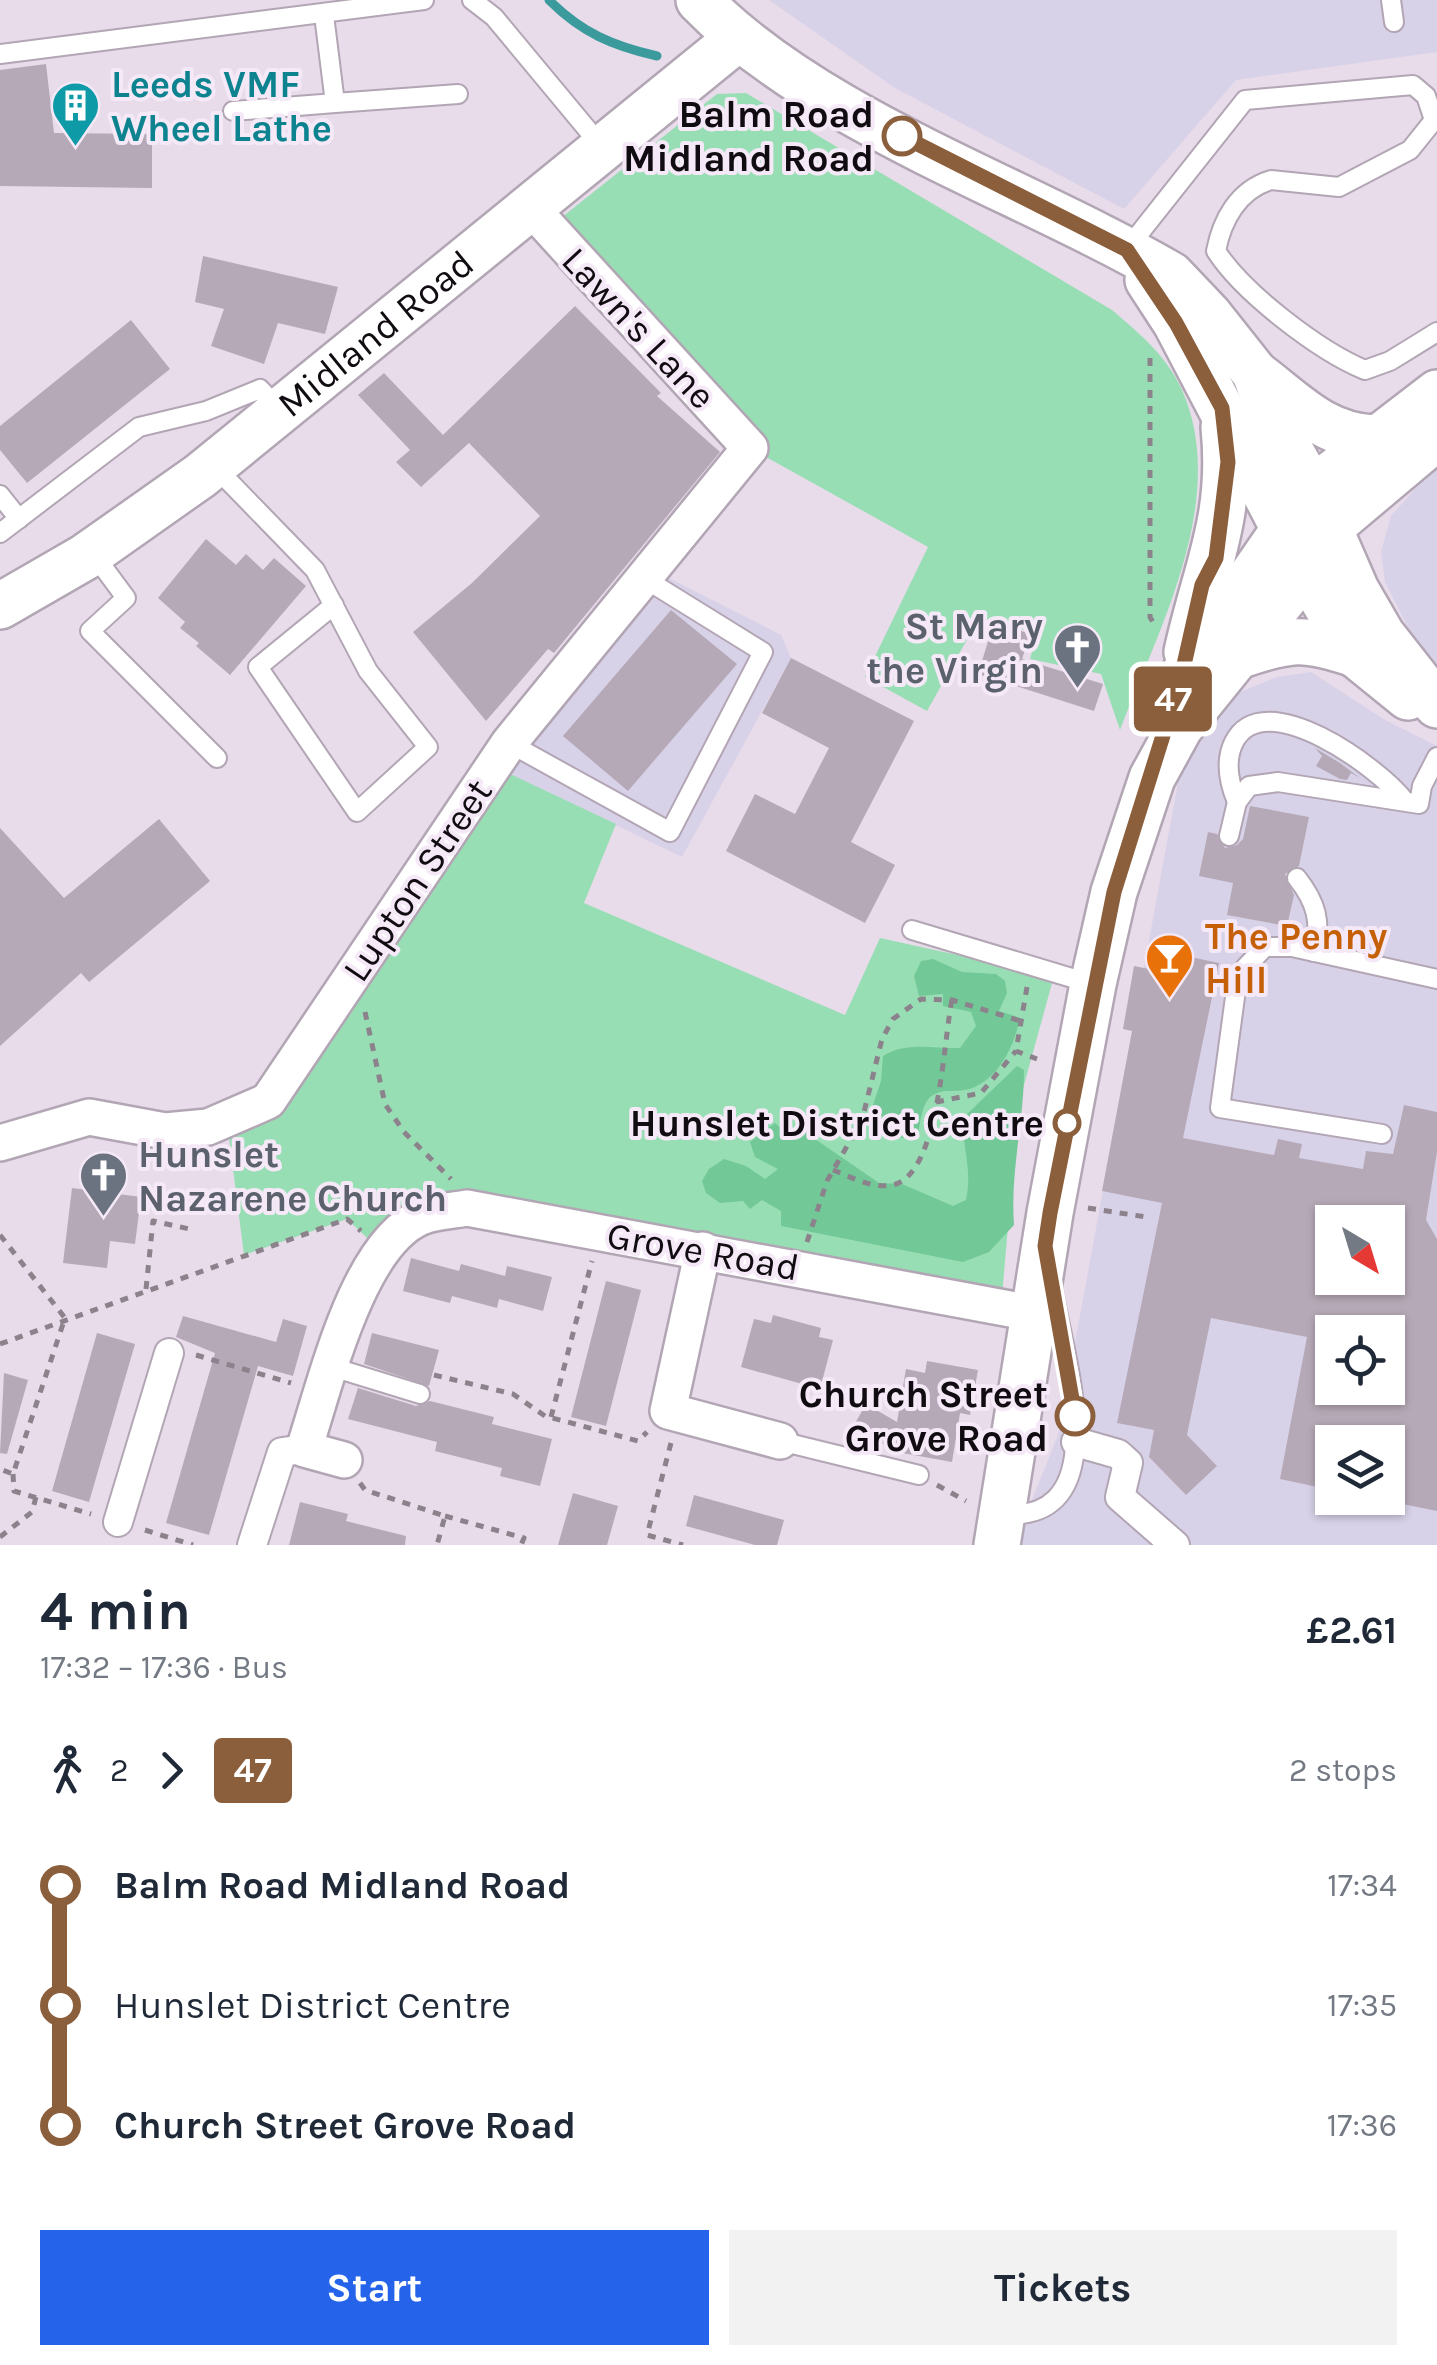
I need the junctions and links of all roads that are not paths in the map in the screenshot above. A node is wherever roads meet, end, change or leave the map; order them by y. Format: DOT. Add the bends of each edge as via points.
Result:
graph roads {
  1 [pos="424,0"];
  2 [pos="472,0"];
  3 [pos="700,0"];
  4 [pos="1392,0"];
  5 [pos="324,15"];
  6 [pos="1394,22"];
  7 [pos="737,39"];
  8 [pos="0,54"];
  9 [pos="458,94"];
  10 [pos="335,103"];
  11 [pos="232,111"];
  12 [pos="1435,119"];
  13 [pos="602,148"];
  14 [pos="530,207"];
  15 [pos="1127,250"];
  16 [pos="1437,332"];
  17 [pos="1255,373"];
  18 [pos="1437,394"];
  19 [pos="1222,408"];
  20 [pos="281,412"];
  21 [pos="1437,436"];
  22 [pos="1374,438"];
  23 [pos="750,448"];
  24 [pos="214,465"];
  25 [pos="0,495"];
  26 [pos="1320,508"];
  27 [pos="19,519"];
  28 [pos="1283,529"];
  29 [pos="0,533"];
  30 [pos="92,552"];
  31 [pos="1306,571"];
  32 [pos="642,577"];
  33 [pos="334,605"];
  34 [pos="0,606"];
  35 [pos="1355,654"];
  36 [pos="1240,655"];
  37 [pos="1181,678"];
  38 [pos="1437,709"];
  39 [pos="508,743"];
  40 [pos="217,758"];
  41 [pos="1437,758"];
  42 [pos="1152,778"];
  43 [pos="1404,800"];
  44 [pos="1237,802"];
  45 [pos="1229,836"];
  46 [pos="1297,878"];
  47 [pos="912,930"];
  48 [pos="1314,952"];
  49 [pos="1437,979"];
  50 [pos="1093,984"];
  51 [pos="1382,1134"];
  52 [pos="0,1143"];
  53 [pos="1045,1246"];
  54 [pos="703,1250"];
  55 [pos="1036,1314"];
  56 [pos="168,1353"];
  57 [pos="327,1380"];
  58 [pos="420,1394"];
  59 [pos="780,1441"];
  60 [pos="1076,1442"];
  61 [pos="304,1449"];
  62 [pos="344,1460"];
  63 [pos="920,1476"];
  64 [pos="118,1522"];
  65 [pos="999,1530"];
  66 [pos="252,1545"];
  67 [pos="1175,1545"];
  1 -- 5 [label="lane"];
  2 -- 13 [label="lane" via="494,17"];
  3 -- 7 [label="street"];
  4 -- 6 [label="lane"];
  5 -- 8 [label="lane"];
  5 -- 10 [label="lane"];
  7 -- 13 [label="street, Midland Road"];
  7 -- 15 [label="street" via="892,131"];
  9 -- 10 [label="lane"];
  10 -- 11 [label="lane"];
  12 -- 15 [label="lane" via="1413,84 1245,100"];
  12 -- 16 [label="lane" via="1410,150 1339,187 1260,183 1230,211 1216,251 1262,298 1365,370"];
  13 -- 14 [label="street, Midland Road"];
  14 -- 20 [label="street, Midland Road"];
  14 -- 23 [label="street, Lawn's Lane"];
  15 -- 17 [label="street" via="1171,275"];
  15 -- 19 [label="street"];
  17 -- 22 [label="street" via="1315,422 1345,437"];
  17 -- 26 [label="street"];
  18 -- 22 [label="street"];
  19 -- 28 [label="street"];
  19 -- 37 [label="street" via="1228,462 1222,529"];
  20 -- 24 [label="street, Midland Road"];
  20 -- 27 [label="lane" via="260,389 139,427"];
  21 -- 26 [label="street"];
  22 -- 26 [label="street"];
  23 -- 32 [label="street, Lupton Street"];
  24 -- 30 [label="street, Midland Road"];
  24 -- 33 [label="lane" via="315,570"];
  25 -- 27 [label="lane"];
  26 -- 28 [label="street"];
  26 -- 31 [label="street"];
  26 -- 38 [label="street" via="1382,636"];
  27 -- 29 [label="lane"];
  28 -- 31 [label="street"];
  28 -- 37 [label="street"];
  30 -- 34 [label="street, Midland Road"];
  30 -- 40 [label="lane" via="126,598 90,630"];
  31 -- 35 [label="street"];
  31 -- 36 [label="street"];
  32 -- 39 [label="street, Lupton Street"];
  32 -- 39 [label="lane" via="763,652 670,832"];
  33 -- 33 [label="lane" via="368,671 428,747 358,812 258,668"];
  35 -- 36 [label="street" via="1288,639"];
  35 -- 38 [label="street" via="1399,692"];
  36 -- 42 [label="street" via="1191,711"];
  37 -- 42 [label="street"];
  39 -- 52 [label="street, Lupton Street" via="268,1101 227,1122 165,1130 89,1117"];
  41 -- 43 [label="lane" via="1419,804"];
  42 -- 50 [label="street" via="1114,892"];
  43 -- 44 [label="lane" via="1278,782 1249,786"];
  43 -- 44 [label="lane" via="1377,774 1272,718 1253,723 1235,740 1228,775"];
  44 -- 45 [label="lane"];
  46 -- 48 [label="lane" via="1320,926"];
  47 -- 50 [label="lane"];
  48 -- 49 [label="lane"];
  48 -- 51 [label="lane" via="1266,947 1238,975 1220,1108"];
  50 -- 53 [label="street"];
  53 -- 55 [label="street"];
  53 -- 60 [label="lane"];
  54 -- 55 [label="street, Grove Road"];
  54 -- 57 [label="street, Grove Road" via="466,1208 419,1217 381,1250 360,1282"];
  54 -- 59 [label="street" via="673,1413"];
  55 -- 65 [label="street"];
  56 -- 64 [label="street"];
  57 -- 58 [label="lane"];
  57 -- 61 [label="street, Grove Road"];
  59 -- 63 [label="lane"];
  60 -- 65 [label="lane" via="1065,1492"];
  60 -- 67 [label="street" via="1128,1462 1120,1497"];
  61 -- 62 [label="street"];
  61 -- 66 [label="street" via="282,1452"];
}
